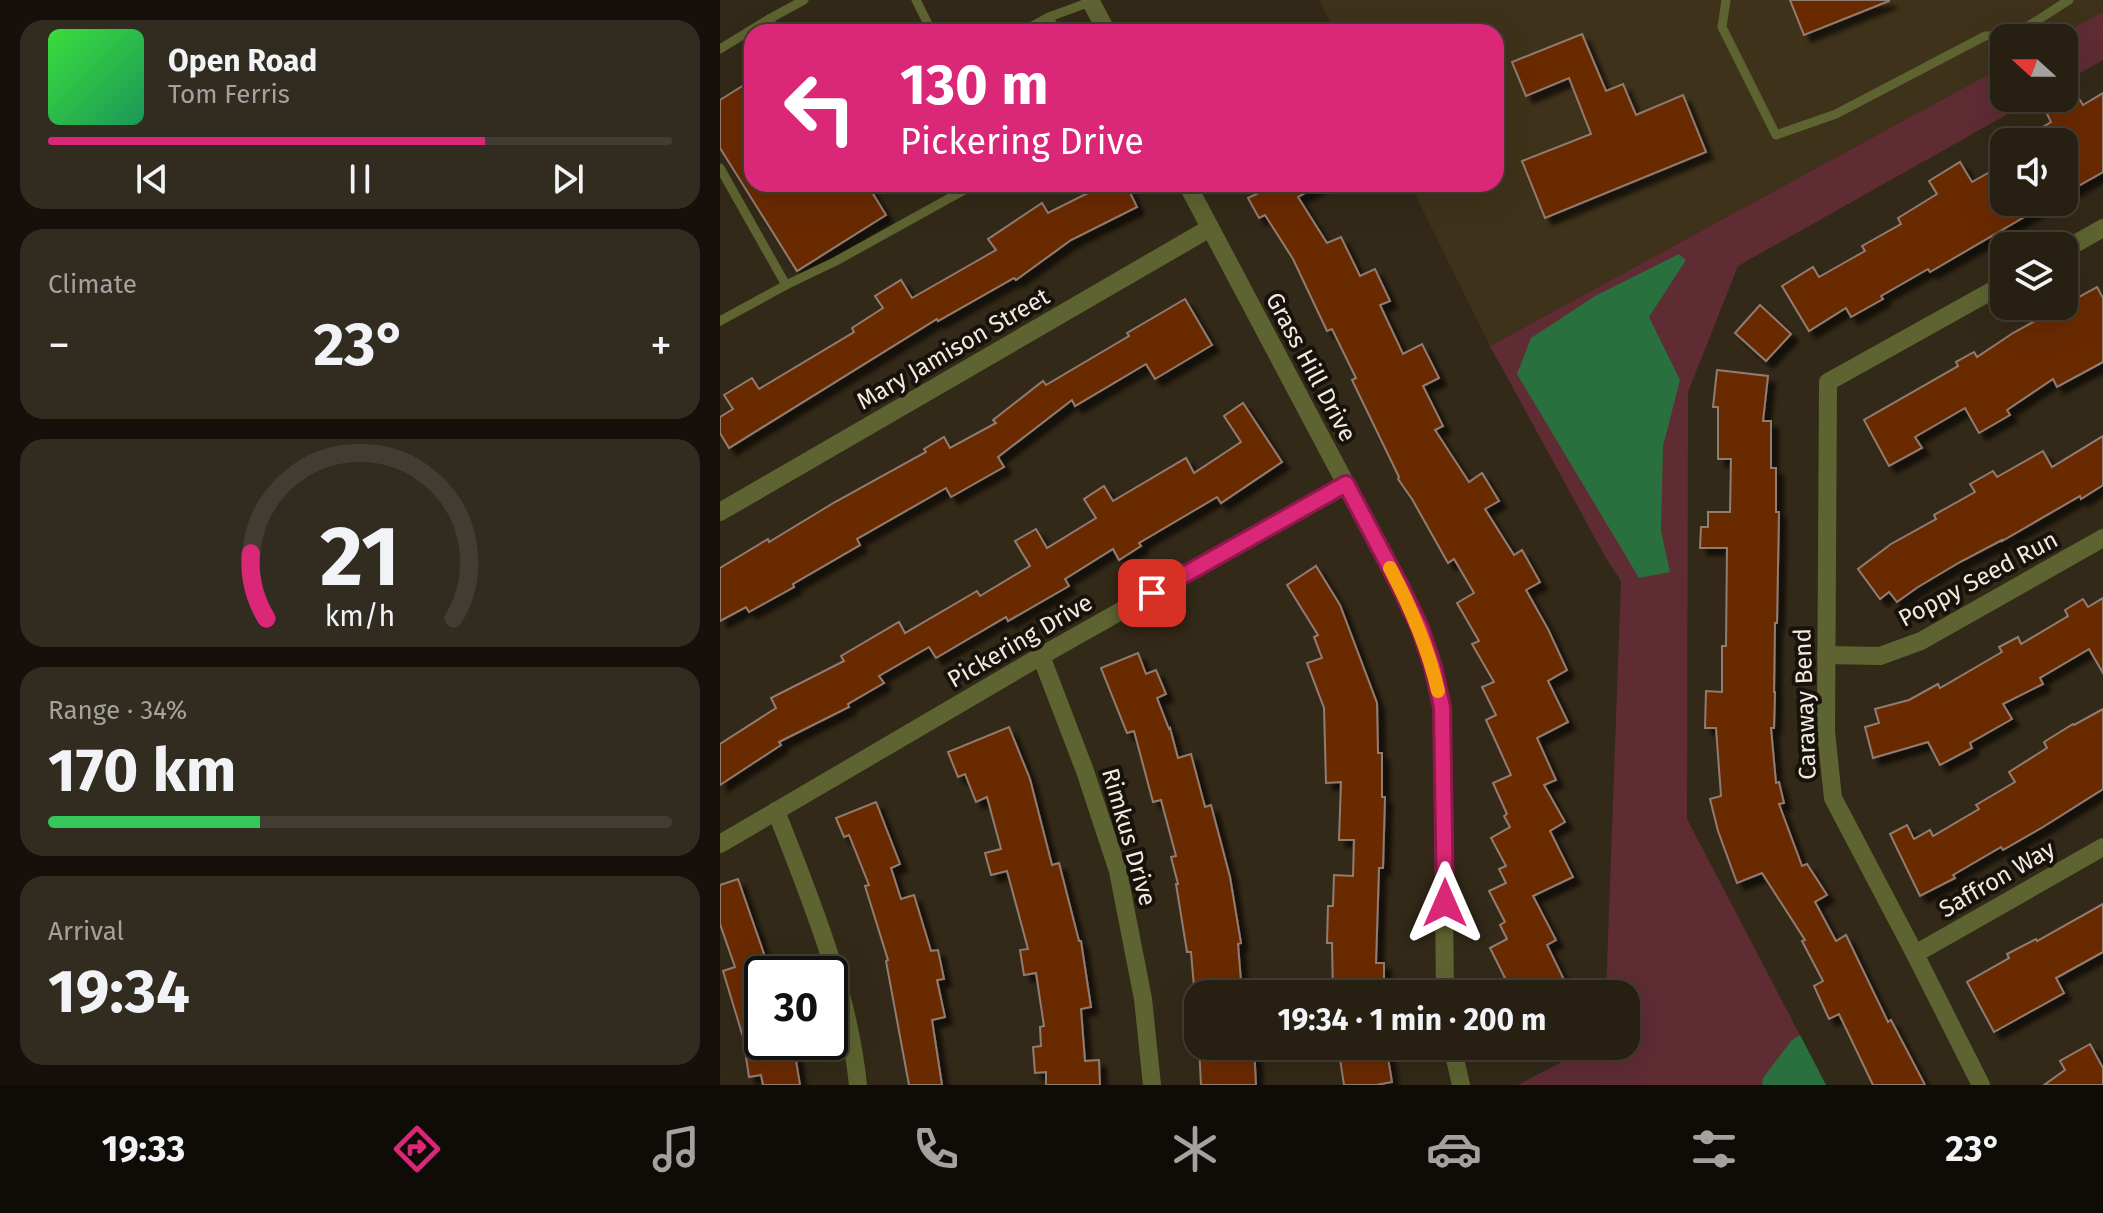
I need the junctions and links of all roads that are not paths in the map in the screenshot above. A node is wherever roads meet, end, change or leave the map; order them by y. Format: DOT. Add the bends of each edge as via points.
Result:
graph roads {
  1 [pos="804,0"];
  2 [pos="916,0"];
  3 [pos="1726,0"];
  4 [pos="2069,0"];
  5 [pos="1091,1"];
  6 [pos="1049,17"];
  7 [pos="769,19"];
  8 [pos="761,24"];
  9 [pos="772,24"];
  10 [pos="928,24"];
  11 [pos="1036,24"];
  12 [pos="1052,24"];
  13 [pos="1103,24"];
  14 [pos="744,34"];
  15 [pos="720,49"];
  16 [pos="720,168"];
  17 [pos="961,192"];
  18 [pos="1191,192"];
  19 [pos="1210,228"];
  20 [pos="2103,228"];
  21 [pos="2078,242"];
  22 [pos="786,285"];
  23 [pos="1990,292"];
  24 [pos="720,321"];
  25 [pos="1346,484"];
  26 [pos="720,512"];
  27 [pos="2103,538"];
  28 [pos="1826,655"];
  29 [pos="1041,656"];
  30 [pos="776,811"];
  31 [pos="720,844"];
  32 [pos="2103,847"];
  33 [pos="1915,954"];
  34 [pos="1445,980"];
  35 [pos="1455,1060"];
  36 [pos="858,1085"];
  37 [pos="1152,1085"];
  38 [pos="1461,1085"];
  39 [pos="1981,1085"];
  1 -- 7 [label="lane"];
  2 -- 10 [label="lane"];
  3 -- 4 [label="lane" via="1722,27 1776,135 1836,114 1985,36 2016,34"];
  5 -- 6 [label="lane"];
  5 -- 13 [label="street"];
  6 -- 11 [label="lane"];
  6 -- 12 [label="lane"];
  7 -- 8 [label="lane"];
  7 -- 9 [label="lane"];
  14 -- 15 [label="lane"];
  16 -- 22 [label="lane"];
  17 -- 22 [label="lane"];
  18 -- 19 [label="street, Grass Hill Drive"];
  19 -- 25 [label="street, Grass Hill Drive"];
  19 -- 26 [label="street, Mary Jamison Street"];
  20 -- 21 [label="street"];
  22 -- 24 [label="lane"];
  23 -- 28 [label="street, Caraway Bend" via="1828,382"];
  25 -- 29 [label="street, Pickering Drive"];
  25 -- 34 [label="street, Grass Hill Drive" via="1420,628 1442,707"];
  27 -- 28 [label="street, Poppy Seed Run" via="1921,641 1880,656"];
  28 -- 33 [label="street, Caraway Bend" via="1833,798"];
  29 -- 30 [label="street, Pickering Drive"];
  29 -- 37 [label="street, Rimkus Drive" via="1118,871 1143,999"];
  30 -- 31 [label="street, Pickering Drive"];
  30 -- 36 [label="street" via="818,917"];
  32 -- 33 [label="street, Saffron Way"];
  33 -- 39 [label="street, Caraway Bend"];
  35 -- 38 [label="street"];
}
